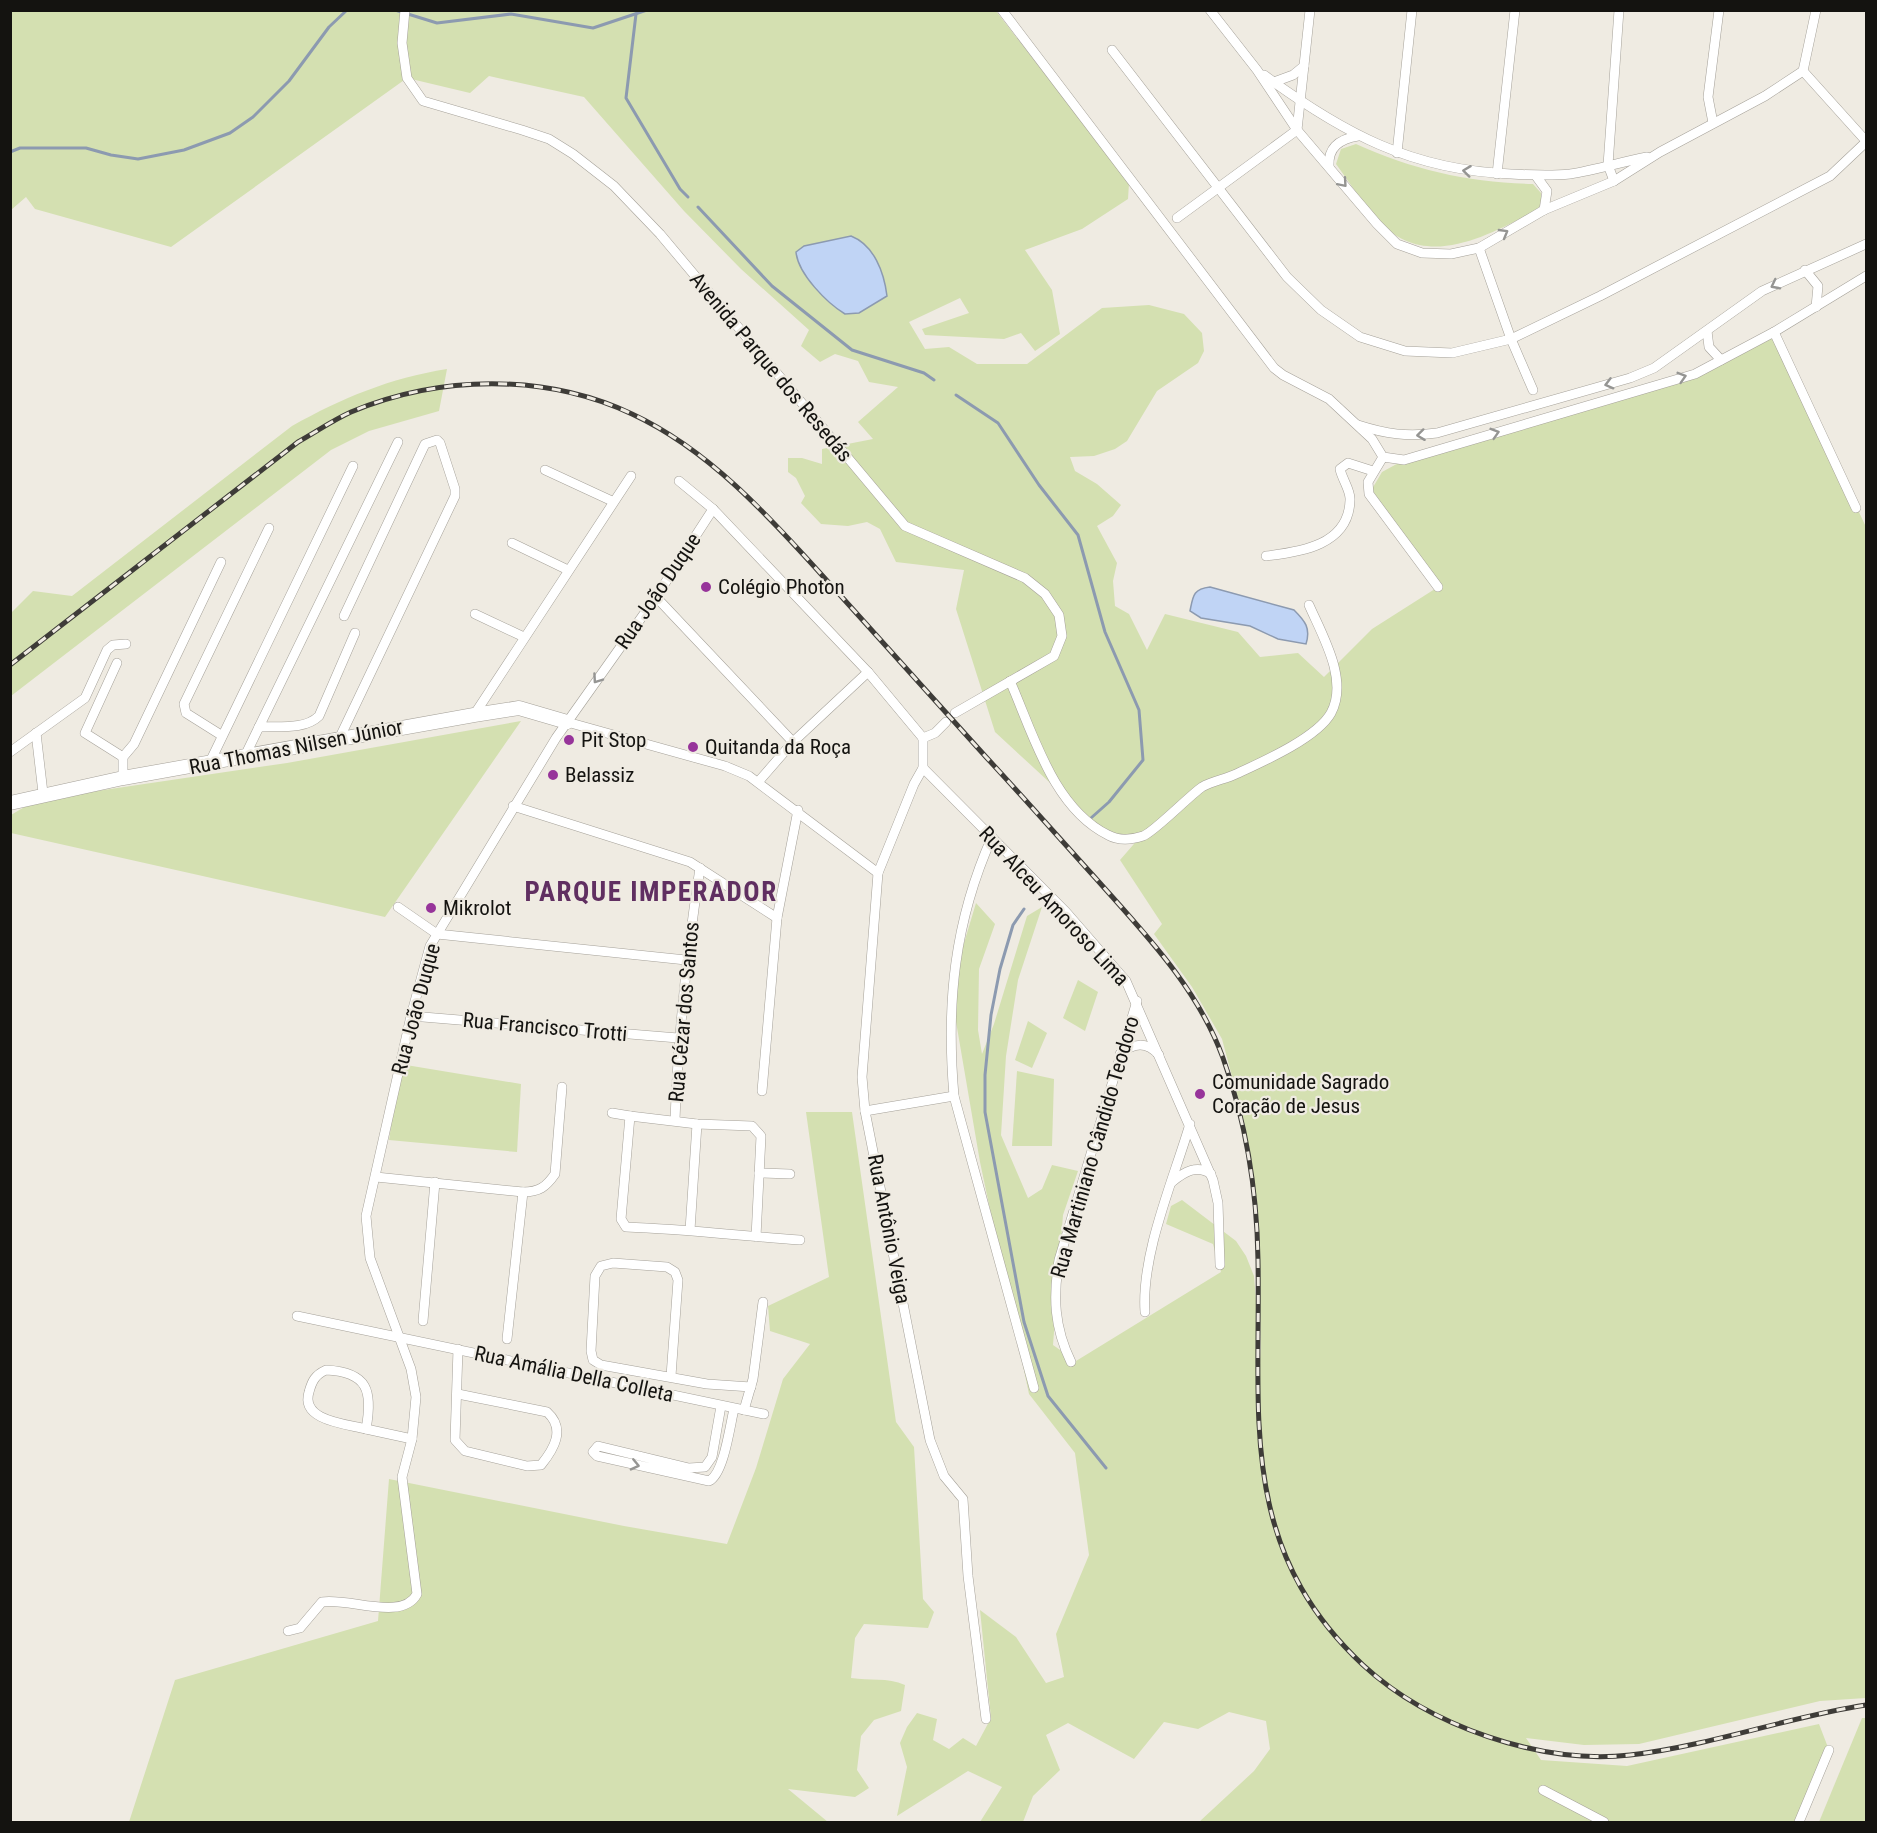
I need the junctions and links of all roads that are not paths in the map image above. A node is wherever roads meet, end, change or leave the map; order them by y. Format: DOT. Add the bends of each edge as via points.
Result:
graph roads {
  1 [pos="405,10"];
  2 [pos="1002,10"];
  3 [pos="1210,10"];
  4 [pos="1310,10"];
  5 [pos="1412,10"];
  6 [pos="1515,10"];
  7 [pos="1619,10"];
  8 [pos="1719,10"];
  9 [pos="1816,10"];
  10 [pos="1112,50"];
  11 [pos="1304,66"];
  12 [pos="1257,70"];
  13 [pos="1803,71"];
  14 [pos="1274,82"];
  15 [pos="1300,101"];
  16 [pos="1713,123"];
  17 [pos="1297,130"];
  18 [pos="1358,136"];
  19 [pos="1866,141"];
  20 [pos="1397,153"];
  21 [pos="1655,155"];
  22 [pos="1608,165"];
  23 [pos="1329,166"];
  24 [pos="1497,174"];
  25 [pos="1536,176"];
  26 [pos="1614,181"];
  27 [pos="1220,187"];
  28 [pos="1544,210"];
  29 [pos="1177,218"];
  30 [pos="1866,244"];
  31 [pos="1479,248"];
  32 [pos="1805,270"];
  33 [pos="1866,276"];
  34 [pos="1816,307"];
  35 [pos="1707,331"];
  36 [pos="1774,332"];
  37 [pos="1511,339"];
  38 [pos="1721,360"];
  39 [pos="1533,390"];
  40 [pos="1352,423"];
  41 [pos="398,442"];
  42 [pos="1383,457"];
  43 [pos="353,466"];
  44 [pos="544,470"];
  45 [pos="1373,471"];
  46 [pos="631,476"];
  47 [pos="679,481"];
  48 [pos="612,501"];
  49 [pos="1856,508"];
  50 [pos="712,509"];
  51 [pos="268,528"];
  52 [pos="512,543"];
  53 [pos="1266,556"];
  54 [pos="221,562"];
  55 [pos="568,570"];
  56 [pos="1438,587"];
  57 [pos="656,597"];
  58 [pos="1309,605"];
  59 [pos="475,614"];
  60 [pos="344,616"];
  61 [pos="355,633"];
  62 [pos="524,637"];
  63 [pos="126,644"];
  64 [pos="117,663"];
  65 [pos="868,672"];
  66 [pos="1010,681"];
  67 [pos="955,713"];
  68 [pos="474,715"];
  69 [pos="567,722"];
  70 [pos="946,722"];
  71 [pos="260,727"];
  72 [pos="36,733"];
  73 [pos="221,735"];
  74 [pos="340,737"];
  75 [pos="923,738"];
  76 [pos="793,742"];
  77 [pos="10,752"];
  78 [pos="245,756"];
  79 [pos="123,757"];
  80 [pos="209,764"];
  81 [pos="923,768"];
  82 [pos="123,778"];
  83 [pos="759,781"];
  84 [pos="43,794"];
  85 [pos="10,804"];
  86 [pos="513,806"];
  87 [pos="798,810"];
  88 [pos="992,837"];
  89 [pos="700,868"];
  90 [pos="878,873"];
  91 [pos="398,907"];
  92 [pos="777,918"];
  93 [pos="437,934"];
  94 [pos="686,960"];
  95 [pos="1137,1001"];
  96 [pos="411,1016"];
  97 [pos="678,1038"];
  98 [pos="1120,1054"];
  99 [pos="1161,1057"];
  100 [pos="562,1087"];
  101 [pos="762,1091"];
  102 [pos="954,1096"];
  103 [pos="865,1111"];
  104 [pos="612,1113"];
  105 [pos="630,1116"];
  106 [pos="675,1120"];
  107 [pos="697,1124"];
  108 [pos="1190,1124"];
  109 [pos="377,1173"];
  110 [pos="759,1173"];
  111 [pos="790,1174"];
  112 [pos="1211,1174"];
  113 [pos="435,1182"];
  114 [pos="1172,1182"];
  115 [pos="523,1192"];
  116 [pos="690,1230"];
  117 [pos="756,1237"];
  118 [pos="800,1240"];
  119 [pos="1220,1265"];
  120 [pos="763,1302"];
  121 [pos="1145,1312"];
  122 [pos="297,1316"];
  123 [pos="423,1321"];
  124 [pos="399,1337"];
  125 [pos="507,1339"];
  126 [pos="458,1349"];
  127 [pos="1071,1362"];
  128 [pos="671,1376"];
  129 [pos="751,1387"];
  130 [pos="1034,1388"];
  131 [pos="459,1394"];
  132 [pos="721,1406"];
  133 [pos="739,1409"];
  134 [pos="764,1414"];
  135 [pos="366,1429"];
  136 [pos="412,1439"];
  137 [pos="288,1631"];
  138 [pos="986,1719"];
  139 [pos="1829,1750"];
  140 [pos="1543,1790"];
  141 [pos="1604,1822"];
  142 [pos="1800,1822"];
  1 -- 66 [label="street, Avenida Parque dos Resedás" via="402,44 407,78 423,101 549,139 614,186 668,242 904,526 1025,578 1045,594 1059,615 1062,636 1054,656"];
  2 -- 40 [label="street" via="1274,368 1329,399"];
  3 -- 12 [label="street"];
  4 -- 11 [label="street"];
  5 -- 20 [label="street"];
  6 -- 24 [label="street"];
  7 -- 22 [label="street"];
  8 -- 16 [label="street" via="1708,97"];
  9 -- 13 [label="street"];
  10 -- 27 [label="street"];
  11 -- 14 [label="street"];
  11 -- 15 [label="street"];
  12 -- 14 [label="street"];
  12 -- 17 [label="street"];
  13 -- 16 [label="street"];
  13 -- 19 [label="street"];
  14 -- 15 [label="street"];
  15 -- 17 [label="street"];
  15 -- 18 [label="street"];
  16 -- 21 [label="street"];
  17 -- 23 [label="street"];
  17 -- 27 [label="street"];
  18 -- 20 [label="street"];
  18 -- 23 [label="street" via="1335,145 1329,155"];
  19 -- 37 [label="street" via="1830,176"];
  24 -- 20 [label="street, one-way" via="1438,166"];
  21 -- 22 [label="street"];
  21 -- 26 [label="street"];
  22 -- 25 [label="street" via="1570,174"];
  22 -- 26 [label="street"];
  23 -- 31 [label="street, one-way" via="1397,244 1451,254"];
  24 -- 25 [label="street"];
  25 -- 28 [label="street" via="1547,191"];
  26 -- 28 [label="street"];
  27 -- 29 [label="street"];
  27 -- 37 [label="street" via="1287,277 1321,310 1360,337 1405,351 1452,354"];
  31 -- 28 [label="street, one-way"];
  30 -- 32 [label="street"];
  31 -- 37 [label="street"];
  32 -- 34 [label="street" via="1818,286"];
  32 -- 35 [label="street, one-way" via="1762,291"];
  33 -- 34 [label="street"];
  34 -- 36 [label="street"];
  35 -- 38 [label="street" via="1709,347"];
  35 -- 40 [label="street, one-way" via="1678,353 1630,378 1437,433 1409,437"];
  36 -- 38 [label="street"];
  36 -- 49 [label="street"];
  37 -- 39 [label="street"];
  42 -- 38 [label="street, one-way" via="1404,460 1695,374"];
  40 -- 42 [label="street" via="1371,439"];
  41 -- 71 [label="street"];
  42 -- 45 [label="street"];
  43 -- 73 [label="street"];
  44 -- 48 [label="street"];
  45 -- 53 [label="street" via="1348,463 1340,469 1351,499 1342,529 1328,541 1296,552"];
  45 -- 56 [label="street" via="1368,482 1369,494"];
  46 -- 48 [label="street"];
  47 -- 50 [label="street"];
  48 -- 55 [label="street"];
  50 -- 57 [label="street, Rua João Duque"];
  50 -- 65 [label="street"];
  51 -- 73 [label="street" via="184,704 186,712"];
  52 -- 55 [label="street"];
  54 -- 79 [label="street" via="134,744"];
  55 -- 62 [label="street"];
  57 -- 69 [label="street, Rua João Duque, one-way"];
  57 -- 76 [label="street"];
  58 -- 66 [label="street" via="1331,656 1337,690 1331,712 1316,731 1237,774 1203,786 1146,836 1124,840 1110,836 1072,808 1049,768"];
  59 -- 62 [label="street"];
  60 -- 74 [label="street" via="425,444 436,440 455,496"];
  61 -- 71 [label="street" via="319,716 312,723"];
  62 -- 68 [label="street"];
  63 -- 72 [label="street" via="110,646 88,694"];
  64 -- 79 [label="street" via="85,733"];
  65 -- 75 [label="street"];
  65 -- 76 [label="street"];
  66 -- 67 [label="street, Avenida Parque dos Resedás"];
  68 -- 69 [label="street, Rua Thomas Nilsen Júnior" via="519,708"];
  68 -- 74 [label="street, Rua Thomas Nilsen Júnior"];
  69 -- 83 [label="street" via="725,766"];
  69 -- 86 [label="street, Rua João Duque"];
  70 -- 75 [label="street" via="935,734"];
  71 -- 78 [label="street"];
  72 -- 77 [label="street"];
  72 -- 84 [label="street"];
  73 -- 80 [label="street"];
  74 -- 78 [label="street, Rua Thomas Nilsen Júnior"];
  75 -- 81 [label="street, Rua Antônio Veiga"];
  76 -- 83 [label="street"];
  78 -- 80 [label="street, Rua Thomas Nilsen Júnior"];
  79 -- 82 [label="street"];
  80 -- 82 [label="street, Rua Thomas Nilsen Júnior"];
  81 -- 88 [label="street, Rua Alceu Amoroso Lima"];
  81 -- 90 [label="street, Rua Antônio Veiga"];
  82 -- 84 [label="street, Rua Thomas Nilsen Júnior"];
  83 -- 87 [label="street"];
  84 -- 85 [label="street, Rua Thomas Nilsen Júnior"];
  86 -- 89 [label="street"];
  86 -- 93 [label="street, Rua João Duque"];
  87 -- 90 [label="street"];
  87 -- 92 [label="street"];
  88 -- 95 [label="street, Rua Alceu Amoroso Lima" via="1122,975"];
  88 -- 102 [label="street" via="977,869 956,955 950,1007"];
  89 -- 92 [label="street"];
  89 -- 94 [label="street, Rua Cézar dos Santos"];
  90 -- 103 [label="street, Rua Antônio Veiga" via="862,1077"];
  91 -- 93 [label="street"];
  92 -- 101 [label="street"];
  93 -- 94 [label="street"];
  93 -- 96 [label="street, Rua João Duque" via="430,946"];
  94 -- 97 [label="street, Rua Cézar dos Santos"];
  95 -- 98 [label="street, Rua Martiniano Cândido Teodoro"];
  95 -- 99 [label="street, Rua Alceu Amoroso Lima"];
  96 -- 97 [label="street, Rua Francisco Trotti"];
  96 -- 109 [label="street, Rua João Duque"];
  97 -- 106 [label="street, Rua Cézar dos Santos"];
  98 -- 99 [label="street" via="1135,1044 1146,1045"];
  98 -- 127 [label="street, Rua Martiniano Cândido Teodoro" via="1066,1229 1054,1286 1056,1323"];
  99 -- 108 [label="street, Rua Alceu Amoroso Lima"];
  100 -- 115 [label="street" via="555,1174 546,1186"];
  102 -- 103 [label="street"];
  102 -- 130 [label="street"];
  103 -- 138 [label="street, Rua Antônio Veiga" via="930,1440 944,1476 963,1499 968,1576"];
  104 -- 105 [label="street"];
  105 -- 106 [label="street"];
  105 -- 116 [label="street" via="622,1223 626,1227"];
  106 -- 107 [label="street"];
  107 -- 110 [label="street" via="757,1129 761,1136"];
  107 -- 116 [label="street"];
  108 -- 112 [label="street, Rua Alceu Amoroso Lima"];
  108 -- 114 [label="street"];
  109 -- 113 [label="street"];
  109 -- 124 [label="street, Rua João Duque" via="366,1216 370,1258"];
  110 -- 111 [label="street"];
  110 -- 117 [label="street"];
  112 -- 114 [label="street" via="1191,1170"];
  112 -- 119 [label="street, Rua Alceu Amoroso Lima" via="1218,1203"];
  113 -- 115 [label="street"];
  113 -- 123 [label="street"];
  114 -- 121 [label="street" via="1143,1287"];
  115 -- 125 [label="street"];
  116 -- 117 [label="street"];
  117 -- 118 [label="street"];
  120 -- 129 [label="street"];
  122 -- 124 [label="street, Rua Amália Della Colleta"];
  124 -- 126 [label="street, Rua Amália Della Colleta"];
  124 -- 136 [label="street, Rua João Duque" via="416,1397"];
  126 -- 131 [label="street"];
  126 -- 132 [label="street, Rua Amália Della Colleta"];
  128 -- 128 [label="street" via="678,1280 675,1272 667,1267 613,1263 601,1266 595,1276 593,1360 601,1365"];
  128 -- 129 [label="street" via="707,1384"];
  129 -- 133 [label="street"];
  131 -- 131 [label="street" via="548,1412 558,1433 552,1451 541,1464 527,1466 465,1451 455,1440"];
  132 -- 133 [label="street, Rua Amália Della Colleta"];
  132 -- 133 [label="street, one-way" via="712,1457 705,1467 689,1468 597,1446 593,1452 709,1481 721,1467"];
  133 -- 134 [label="street, Rua Amália Della Colleta"];
  135 -- 135 [label="street" via="369,1394 362,1380 345,1372 326,1370 318,1374 307,1397 312,1411"];
  135 -- 136 [label="street"];
  136 -- 137 [label="street, Rua João Duque" via="402,1488 417,1587 413,1601 400,1608 321,1602 300,1628"];
  139 -- 142 [label="street"];
  140 -- 141 [label="street"];
}
